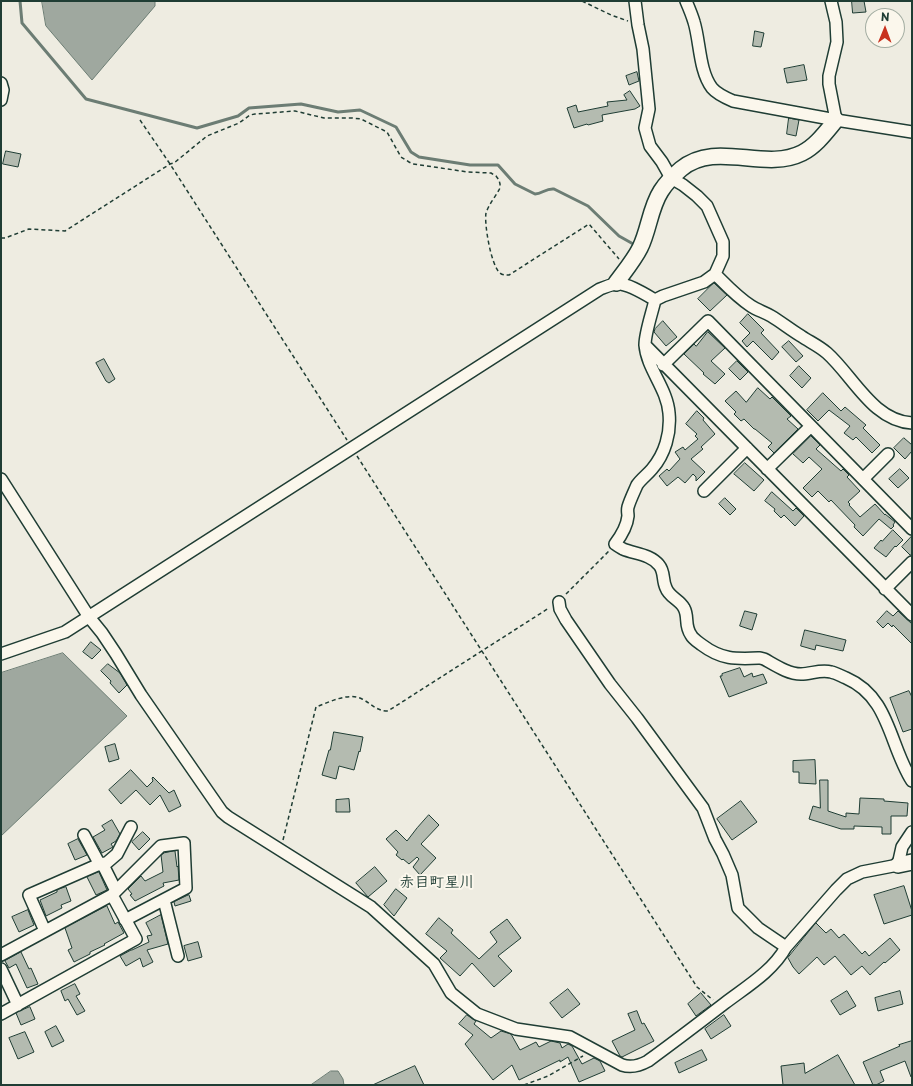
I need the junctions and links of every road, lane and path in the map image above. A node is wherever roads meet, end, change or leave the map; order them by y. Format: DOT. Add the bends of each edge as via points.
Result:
graph roads {
  1 [pos="582,1"];
  2 [pos="635,1"];
  3 [pos="686,1"];
  4 [pos="831,1"];
  5 [pos="638,25"];
  6 [pos="1,82"];
  7 [pos="1,100"];
  8 [pos="140,120"];
  9 [pos="836,120"];
  10 [pos="912,132"];
  11 [pos="170,164"];
  12 [pos="671,178"];
  13 [pos="1,238"];
  14 [pos="626,269"];
  15 [pos="715,274"];
  16 [pos="616,284"];
  17 [pos="655,300"];
  18 [pos="645,346"];
  19 [pos="663,365"];
  20 [pos="912,423"];
  21 [pos="811,426"];
  22 [pos="352,448"];
  23 [pos="747,448"];
  24 [pos="888,454"];
  25 [pos="767,469"];
  26 [pos="1,479"];
  27 [pos="863,479"];
  28 [pos="704,491"];
  29 [pos="912,529"];
  30 [pos="616,544"];
  31 [pos="912,562"];
  32 [pos="885,588"];
  33 [pos="559,602"];
  34 [pos="912,615"];
  35 [pos="89,617"];
  36 [pos="482,650"];
  37 [pos="1,654"];
  38 [pos="912,781"];
  39 [pos="131,827"];
  40 [pos="912,832"];
  41 [pos="84,835"];
  42 [pos="281,849"];
  43 [pos="905,864"];
  44 [pos="102,866"];
  45 [pos="114,893"];
  46 [pos="164,900"];
  47 [pos="125,920"];
  48 [pos="46,931"];
  49 [pos="786,947"];
  50 [pos="1,955"];
  51 [pos="178,956"];
  52 [pos="1,969"];
  53 [pos="18,1005"];
  54 [pos="721,1006"];
  55 [pos="1,1014"];
  56 [pos="594,1050"];
  57 [pos="524,1085"];
  1 -- 5 [label="path"];
  2 -- 5 [label="street"];
  3 -- 9 [label="street" via="694,22 707,79 717,92 733,101"];
  4 -- 9 [label="street" via="837,42 829,84"];
  5 -- 12 [label="street" via="650,109 645,128 650,146"];
  6 -- 7 [label="street"];
  8 -- 11 [label="path"];
  9 -- 10 [label="street"];
  9 -- 12 [label="street" via="813,146 791,158 701,158 682,168"];
  11 -- 13 [label="path" via="65,231 29,229"];
  11 -- 14 [label="path" via="207,136 255,114 295,111 324,118 357,118 387,132 401,157 413,164 486,172 496,176 500,188 486,214 488,241 500,273 509,275 589,224"];
  11 -- 22 [label="path"];
  12 -- 14 [label="street" via="661,191 640,249"];
  12 -- 15 [label="street" via="697,196 706,206 719,231 723,242 722,256"];
  14 -- 16 [label="street"];
  15 -- 17 [label="street" via="704,282"];
  15 -- 20 [label="street" via="744,301 826,353 885,414 899,421"];
  16 -- 17 [label="street" via="629,286"];
  16 -- 22 [label="street" via="600,289"];
  17 -- 18 [label="street"];
  18 -- 19 [label="street"];
  18 -- 30 [label="street" via="653,372 667,401 670,428 658,460 638,484 627,509 628,516 624,528"];
  19 -- 21 [label="street" via="708,321"];
  19 -- 23 [label="street"];
  21 -- 25 [label="street"];
  21 -- 27 [label="street"];
  22 -- 35 [label="street"];
  22 -- 36 [label="path"];
  23 -- 25 [label="street"];
  23 -- 28 [label="street"];
  24 -- 27 [label="street"];
  25 -- 32 [label="street"];
  26 -- 35 [label="street"];
  27 -- 29 [label="street"];
  30 -- 33 [label="path"];
  30 -- 38 [label="street" via="623,549 649,557 659,565 664,574 666,589 681,603 686,612 691,635 707,649 734,659 764,659 793,673 832,672 858,685 881,710 901,761"];
  31 -- 32 [label="street"];
  32 -- 34 [label="street"];
  33 -- 36 [label="path"];
  33 -- 49 [label="street" via="566,620 610,684 702,808 732,876 738,908 758,928"];
  35 -- 37 [label="street" via="65,632"];
  35 -- 42 [label="street" via="222,812"];
  36 -- 42 [label="path" via="388,711 381,711 356,697 347,697 316,707"];
  36 -- 54 [label="path" via="697,986"];
  39 -- 44 [label="street" via="117,854"];
  40 -- 43 [label="street" via="902,847"];
  41 -- 44 [label="street"];
  42 -- 56 [label="street" via="371,907 434,964 451,993 477,1014 516,1029 570,1037"];
  43 -- 49 [label="street" via="862,872 847,879"];
  44 -- 45 [label="street"];
  44 -- 48 [label="street" via="29,894"];
  45 -- 46 [label="street" via="161,846 184,843 186,888"];
  45 -- 47 [label="street"];
  45 -- 48 [label="street"];
  46 -- 47 [label="street"];
  46 -- 51 [label="street"];
  47 -- 53 [label="street" via="136,939"];
  48 -- 50 [label="street"];
  49 -- 54 [label="street" via="768,970"];
  52 -- 53 [label="street"];
  53 -- 55 [label="street"];
  54 -- 56 [label="street" via="642,1065 622,1065"];
  56 -- 57 [label="path" via="548,1076"];
}
